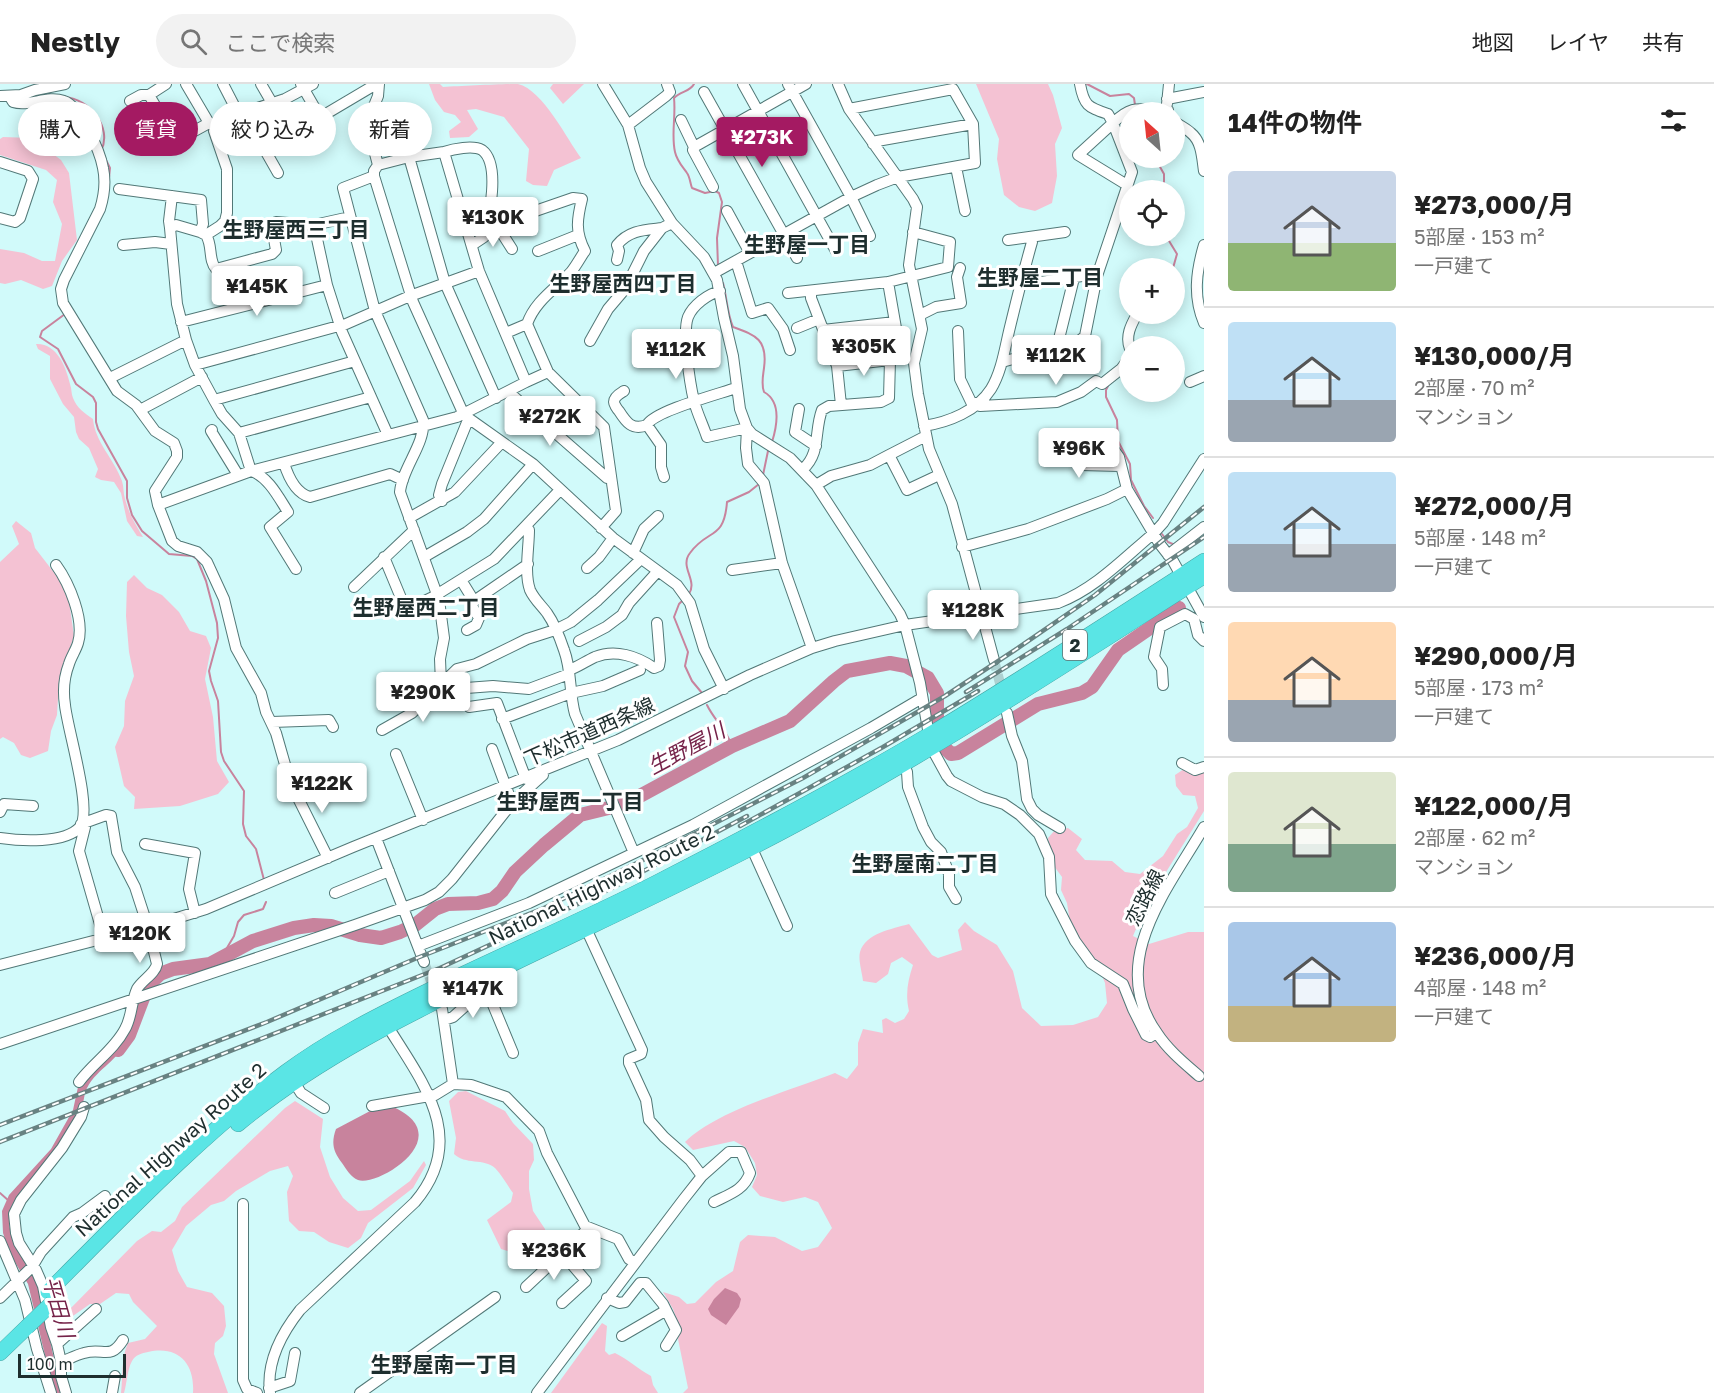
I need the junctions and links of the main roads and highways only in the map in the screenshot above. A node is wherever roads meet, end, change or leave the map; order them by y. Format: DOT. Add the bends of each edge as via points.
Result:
graph roads {
  1 [pos="1204,561"];
  2 [pos="1204,576"];
  3 [pos="1184,581"];
  4 [pos="937,737"];
  5 [pos="749,842"];
  6 [pos="584,923"];
  7 [pos="384,1019"];
  8 [pos="50,1298"];
  9 [pos="26,1321"];
  10 [pos="0,1339"];
  11 [pos="0,1353"];
  1 -- 3 [label="highway, National Highway Route 2 / 2"];
  2 -- 3 [label="highway, National Highway Route 2 / 2"];
  3 -- 4 [label="highway, National Highway Route 2 / 2"];
  4 -- 5 [label="highway, National Highway Route 2 / 2"];
  4 -- 5 [label="highway, National Highway Route 2 / 2" via="903,763"];
  5 -- 6 [label="highway, National Highway Route 2 / 2"];
  6 -- 7 [label="highway, National Highway Route 2 / 2"];
  6 -- 7 [label="highway, National Highway Route 2 / 2" via="487,982"];
  7 -- 8 [label="highway, National Highway Route 2 / 2" via="261,1105 207,1150"];
  7 -- 8 [label="highway, National Highway Route 2 / 2" via="327,1044 254,1097 143,1198"];
  8 -- 9 [label="highway, National Highway Route 2 / 2, bridge"];
  9 -- 10 [label="highway, National Highway Route 2 / 2"];
  9 -- 11 [label="highway, National Highway Route 2 / 2"];
}
